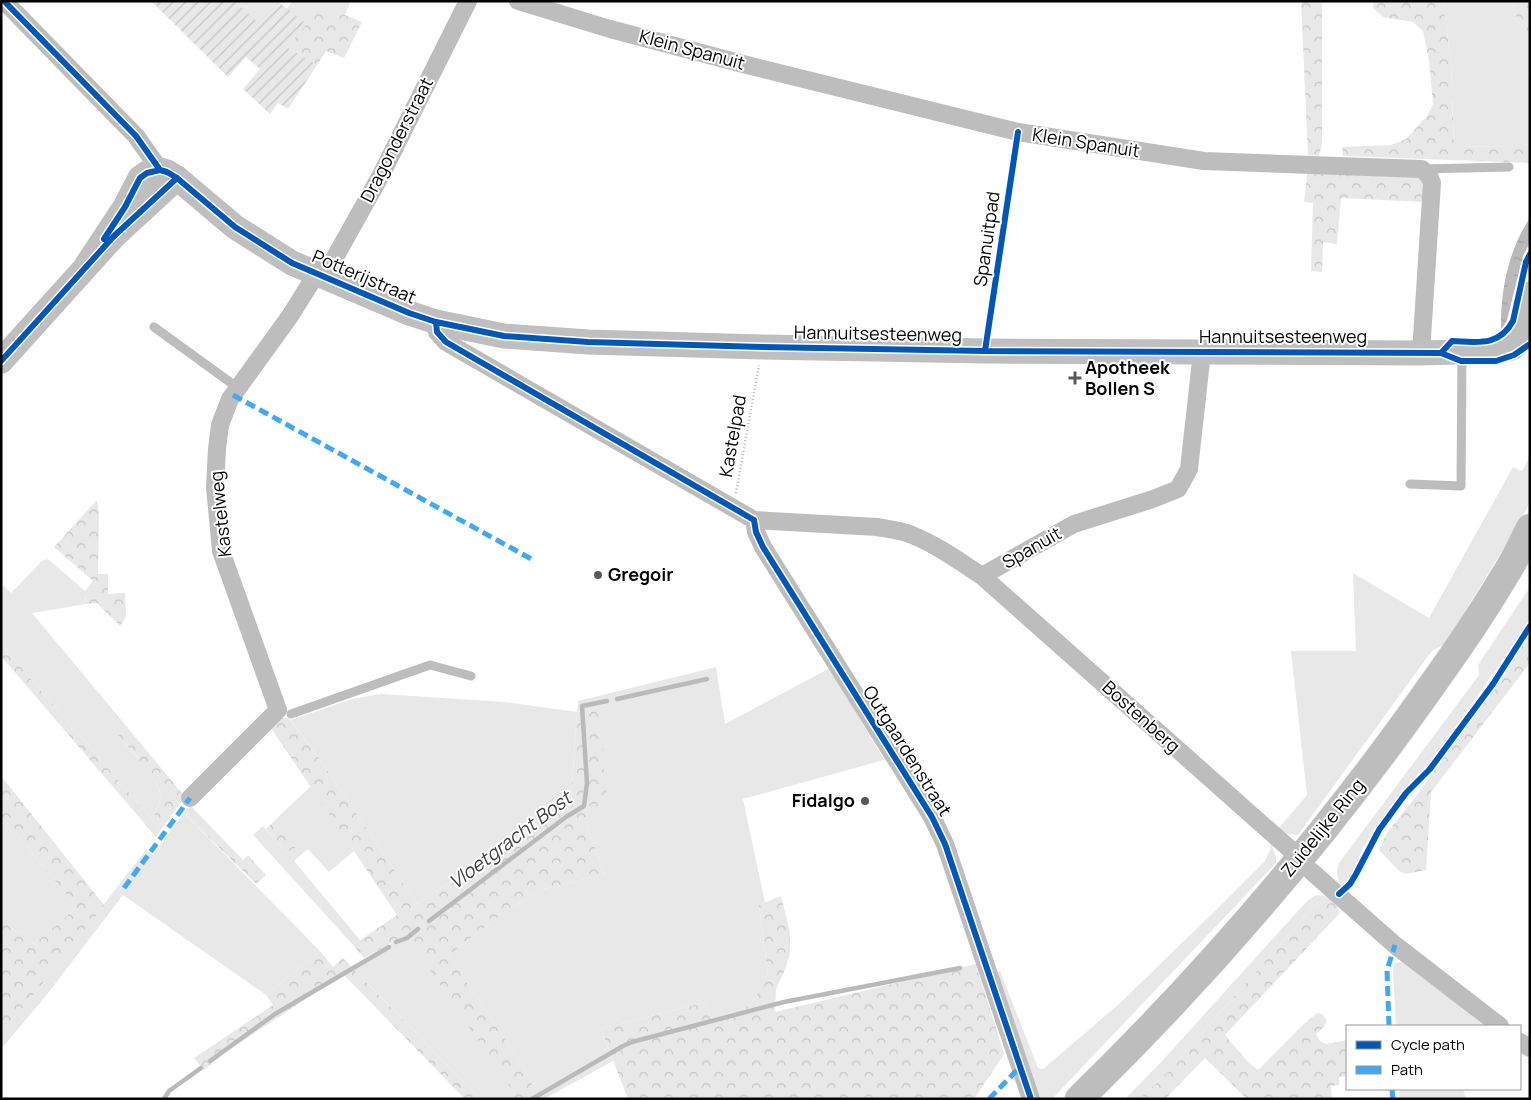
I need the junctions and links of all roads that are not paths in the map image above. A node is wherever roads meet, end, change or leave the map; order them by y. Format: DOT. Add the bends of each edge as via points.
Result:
graph roads {
  1 [pos="4,1"];
  2 [pos="468,1"];
  3 [pos="518,1"];
  4 [pos="1509,167"];
  5 [pos="1422,169"];
  6 [pos="168,174"];
  7 [pos="321,275"];
  8 [pos="1530,294"];
  9 [pos="436,322"];
  10 [pos="154,327"];
  11 [pos="1530,332"];
  12 [pos="1489,351"];
  13 [pos="1202,352"];
  14 [pos="1462,352"];
  15 [pos="1421,353"];
  16 [pos="1,361"];
  17 [pos="238,388"];
  18 [pos="1410,484"];
  19 [pos="754,520"];
  20 [pos="1530,528"];
  21 [pos="1530,564"];
  22 [pos="982,576"];
  23 [pos="471,676"];
  24 [pos="290,714"];
  25 [pos="190,798"];
  26 [pos="1306,865"];
  27 [pos="1499,1025"];
  28 [pos="1031,1099"];
  29 [pos="1079,1099"];
  30 [pos="1101,1099"];
  1 -- 6 [label="street, Potterijstraat" via="136,136"];
  2 -- 7 [label="street, Dragonderstraat" via="381,175"];
  3 -- 5 [label="street, Klein Spanuit" via="747,65 1018,132 1204,161"];
  4 -- 5 [label="lane"];
  5 -- 15 [label="street" via="1432,183"];
  6 -- 7 [label="street, Potterijstraat" via="235,227 292,263"];
  6 -- 16 [label="street"];
  7 -- 9 [label="street, Potterijstraat" via="375,300"];
  7 -- 17 [label="street, Kastelweg"];
  8 -- 12 [label="street, Hannuitsesteenweg" via="1520,328 1508,342"];
  9 -- 13 [label="street, Hannuitsesteenweg" via="504,336 588,342 801,348"];
  9 -- 19 [label="street" via="436,332 446,342"];
  10 -- 17 [label="lane"];
  11 -- 12 [label="street, Hannuitsesteenweg" via="1512,348"];
  12 -- 14 [label="street, Hannuitsesteenweg"];
  13 -- 15 [label="street, Hannuitsesteenweg"];
  13 -- 22 [label="street, Spanuit" via="1190,469 1178,489 1074,524"];
  14 -- 15 [label="street, Hannuitsesteenweg"];
  14 -- 18 [label="lane" via="1461,486"];
  17 -- 25 [label="street, Kastelweg" via="220,425 217,449 215,487 221,551 278,710"];
  19 -- 22 [label="street, Spanuit" via="877,527 911,534"];
  19 -- 28 [label="street, Outgaardenstraat" via="763,547 932,817"];
  20 -- 26 [label="highway, Zuidelijke Ring" via="1506,574 1443,670"];
  21 -- 26 [label="highway, Zuidelijke Ring" via="1452,686 1392,769"];
  22 -- 26 [label="street, Bostenberg"];
  23 -- 24 [label="lane" via="430,665"];
  26 -- 27 [label="street, Bostenberg" via="1395,945"];
  26 -- 29 [label="highway, Zuidelijke Ring"];
  26 -- 30 [label="highway, Zuidelijke Ring" via="1236,959"];
}
